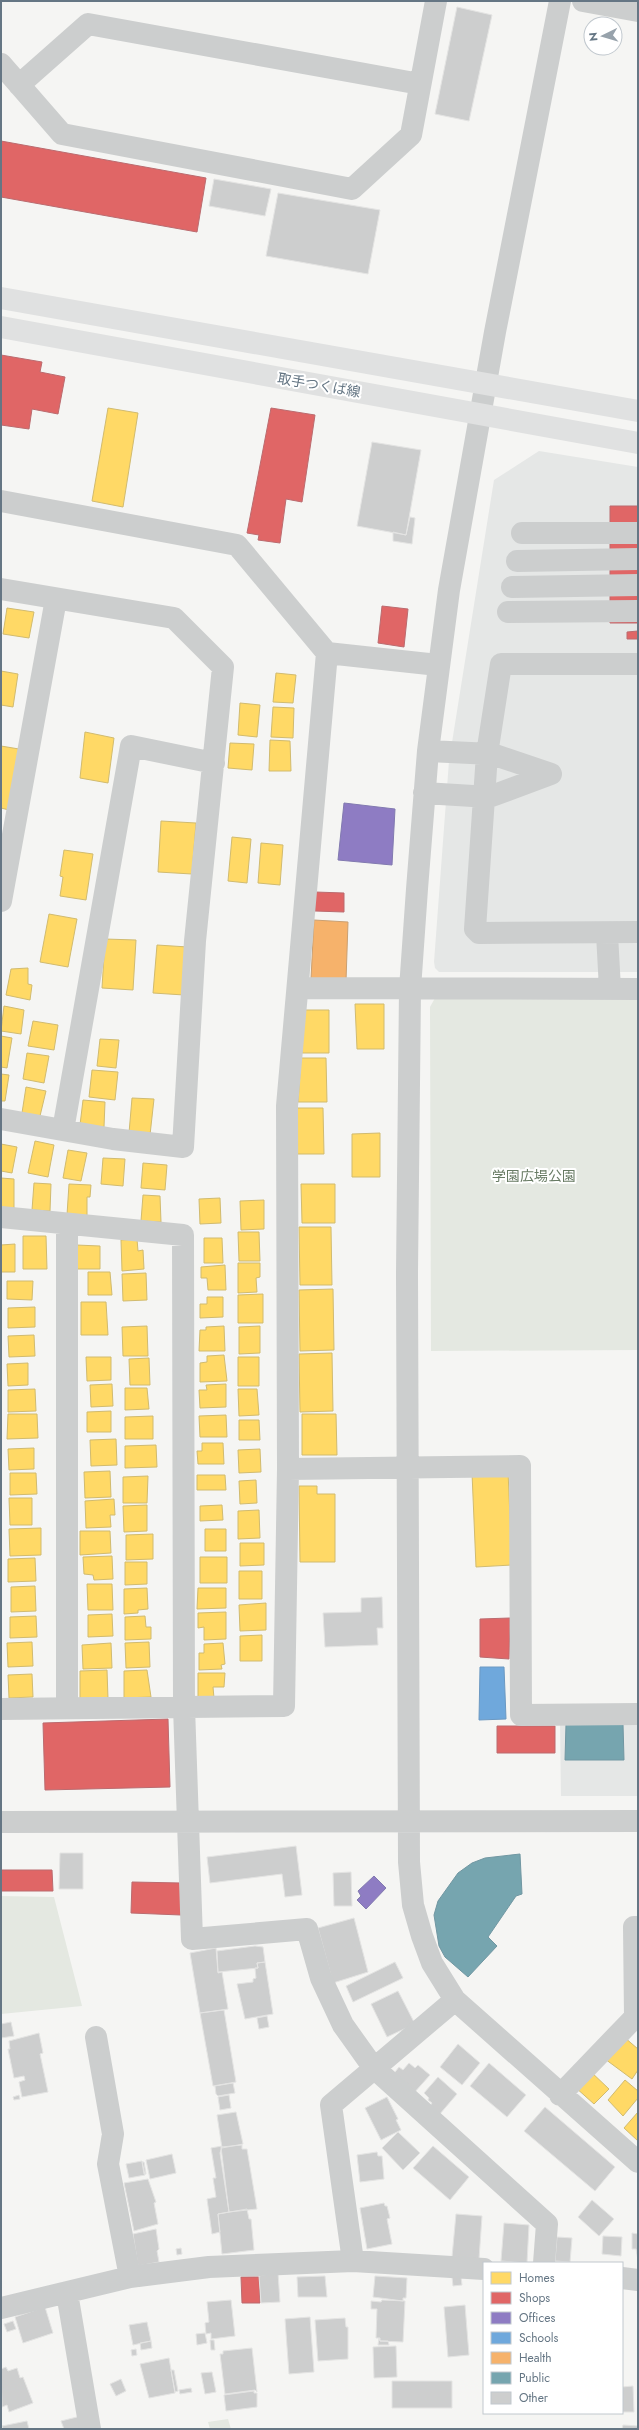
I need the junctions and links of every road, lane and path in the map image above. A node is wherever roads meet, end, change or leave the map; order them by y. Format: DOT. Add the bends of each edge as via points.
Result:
graph roads {
  1 [pos="436,1"];
  2 [pos="560,1"];
  3 [pos="583,1"];
  4 [pos="638,11"];
  5 [pos="1,64"];
  6 [pos="420,84"];
  7 [pos="19,85"];
  8 [pos="1,298"];
  9 [pos="1,327"];
  10 [pos="486,384"];
  11 [pos="638,412"];
  12 [pos="480,415"];
  13 [pos="638,443"];
  14 [pos="1,501"];
  15 [pos="522,533"];
  16 [pos="638,533"];
  17 [pos="638,559"];
  18 [pos="517,561"];
  19 [pos="638,585"];
  20 [pos="512,587"];
  21 [pos="1,590"];
  22 [pos="56,599"];
  23 [pos="638,611"];
  24 [pos="508,612"];
  25 [pos="327,653"];
  26 [pos="638,664"];
  27 [pos="438,665"];
  28 [pos="428,751"];
  29 [pos="487,754"];
  30 [pos="214,763"];
  31 [pos="424,793"];
  32 [pos="483,797"];
  33 [pos="1,901"];
  34 [pos="638,932"];
  35 [pos="607,934"];
  36 [pos="298,988"];
  37 [pos="410,989"];
  38 [pos="610,989"];
  39 [pos="638,989"];
  40 [pos="1,1119"];
  41 [pos="63,1130"];
  42 [pos="1,1217"];
  43 [pos="67,1224"];
  44 [pos="409,1468"];
  45 [pos="288,1469"];
  46 [pos="184,1707"];
  47 [pos="67,1708"];
  48 [pos="1,1709"];
  49 [pos="638,1714"];
  50 [pos="409,1821"];
  51 [pos="638,1821"];
  52 [pos="1,1822"];
  53 [pos="188,1822"];
  54 [pos="638,1927"];
  55 [pos="455,2000"];
  56 [pos="636,2019"];
  57 [pos="96,2037"];
  58 [pos="373,2067"];
  59 [pos="560,2095"];
  60 [pos="638,2162"];
  61 [pos="353,2261"];
  62 [pos="544,2262"];
  63 [pos="483,2269"];
  64 [pos="130,2277"];
  65 [pos="623,2278"];
  66 [pos="638,2280"];
  67 [pos="67,2293"];
  68 [pos="1,2308"];
  69 [pos="90,2429"];
  1 -- 6 [label="street"];
  2 -- 10 [label="street"];
  3 -- 4 [label="street"];
  5 -- 7 [label="street"];
  6 -- 7 [label="street" via="88,24"];
  6 -- 7 [label="street" via="410,135 352,189 62,134"];
  8 -- 10 [label="main road"];
  9 -- 12 [label="main road, 取手つくば線"];
  10 -- 11 [label="main road"];
  10 -- 12 [label="street"];
  12 -- 13 [label="main road, 取手つくば線"];
  12 -- 27 [label="street" via="448,590"];
  14 -- 25 [label="street" via="237,545"];
  15 -- 16 [label="street"];
  17 -- 18 [label="street"];
  19 -- 20 [label="street"];
  21 -- 22 [label="street"];
  22 -- 30 [label="street" via="174,618 222,667"];
  22 -- 33 [label="street"];
  23 -- 24 [label="street"];
  25 -- 27 [label="street"];
  25 -- 36 [label="street"];
  26 -- 29 [label="street" via="501,664"];
  27 -- 28 [label="street"];
  28 -- 29 [label="street"];
  28 -- 31 [label="street"];
  29 -- 32 [label="street"];
  29 -- 32 [label="street" via="551,774"];
  30 -- 41 [label="street" via="131,746"];
  30 -- 41 [label="street" via="195,941 183,1147"];
  31 -- 32 [label="street"];
  31 -- 37 [label="street"];
  32 -- 35 [label="street" via="476,929 479,933"];
  34 -- 35 [label="street"];
  35 -- 38 [label="street"];
  36 -- 37 [label="street"];
  36 -- 45 [label="street" via="287,1106"];
  37 -- 38 [label="street"];
  37 -- 44 [label="street" via="407,1273"];
  38 -- 39 [label="street"];
  40 -- 41 [label="street"];
  42 -- 43 [label="street"];
  43 -- 46 [label="street" via="183,1235"];
  43 -- 47 [label="street"];
  44 -- 45 [label="street"];
  44 -- 49 [label="street" via="520,1466 521,1715"];
  44 -- 50 [label="street"];
  45 -- 46 [label="street" via="284,1706"];
  46 -- 47 [label="street"];
  46 -- 53 [label="street"];
  47 -- 48 [label="street"];
  50 -- 51 [label="street"];
  50 -- 53 [label="street"];
  50 -- 55 [label="street" via="413,1905 432,1963"];
  52 -- 53 [label="street"];
  53 -- 58 [label="street" via="192,1939 308,1929 321,1978 343,2025"];
  54 -- 56 [label="street" via="634,1927"];
  55 -- 58 [label="street"];
  55 -- 59 [label="street"];
  56 -- 59 [label="street"];
  57 -- 64 [label="street" via="113,2134 108,2164"];
  58 -- 61 [label="street" via="331,2105"];
  58 -- 62 [label="street" via="547,2224"];
  59 -- 60 [label="street"];
  61 -- 63 [label="street"];
  61 -- 64 [label="street" via="209,2267"];
  64 -- 67 [label="street"];
  65 -- 66 [label="street"];
  67 -- 68 [label="street"];
  67 -- 69 [label="street"];
}
